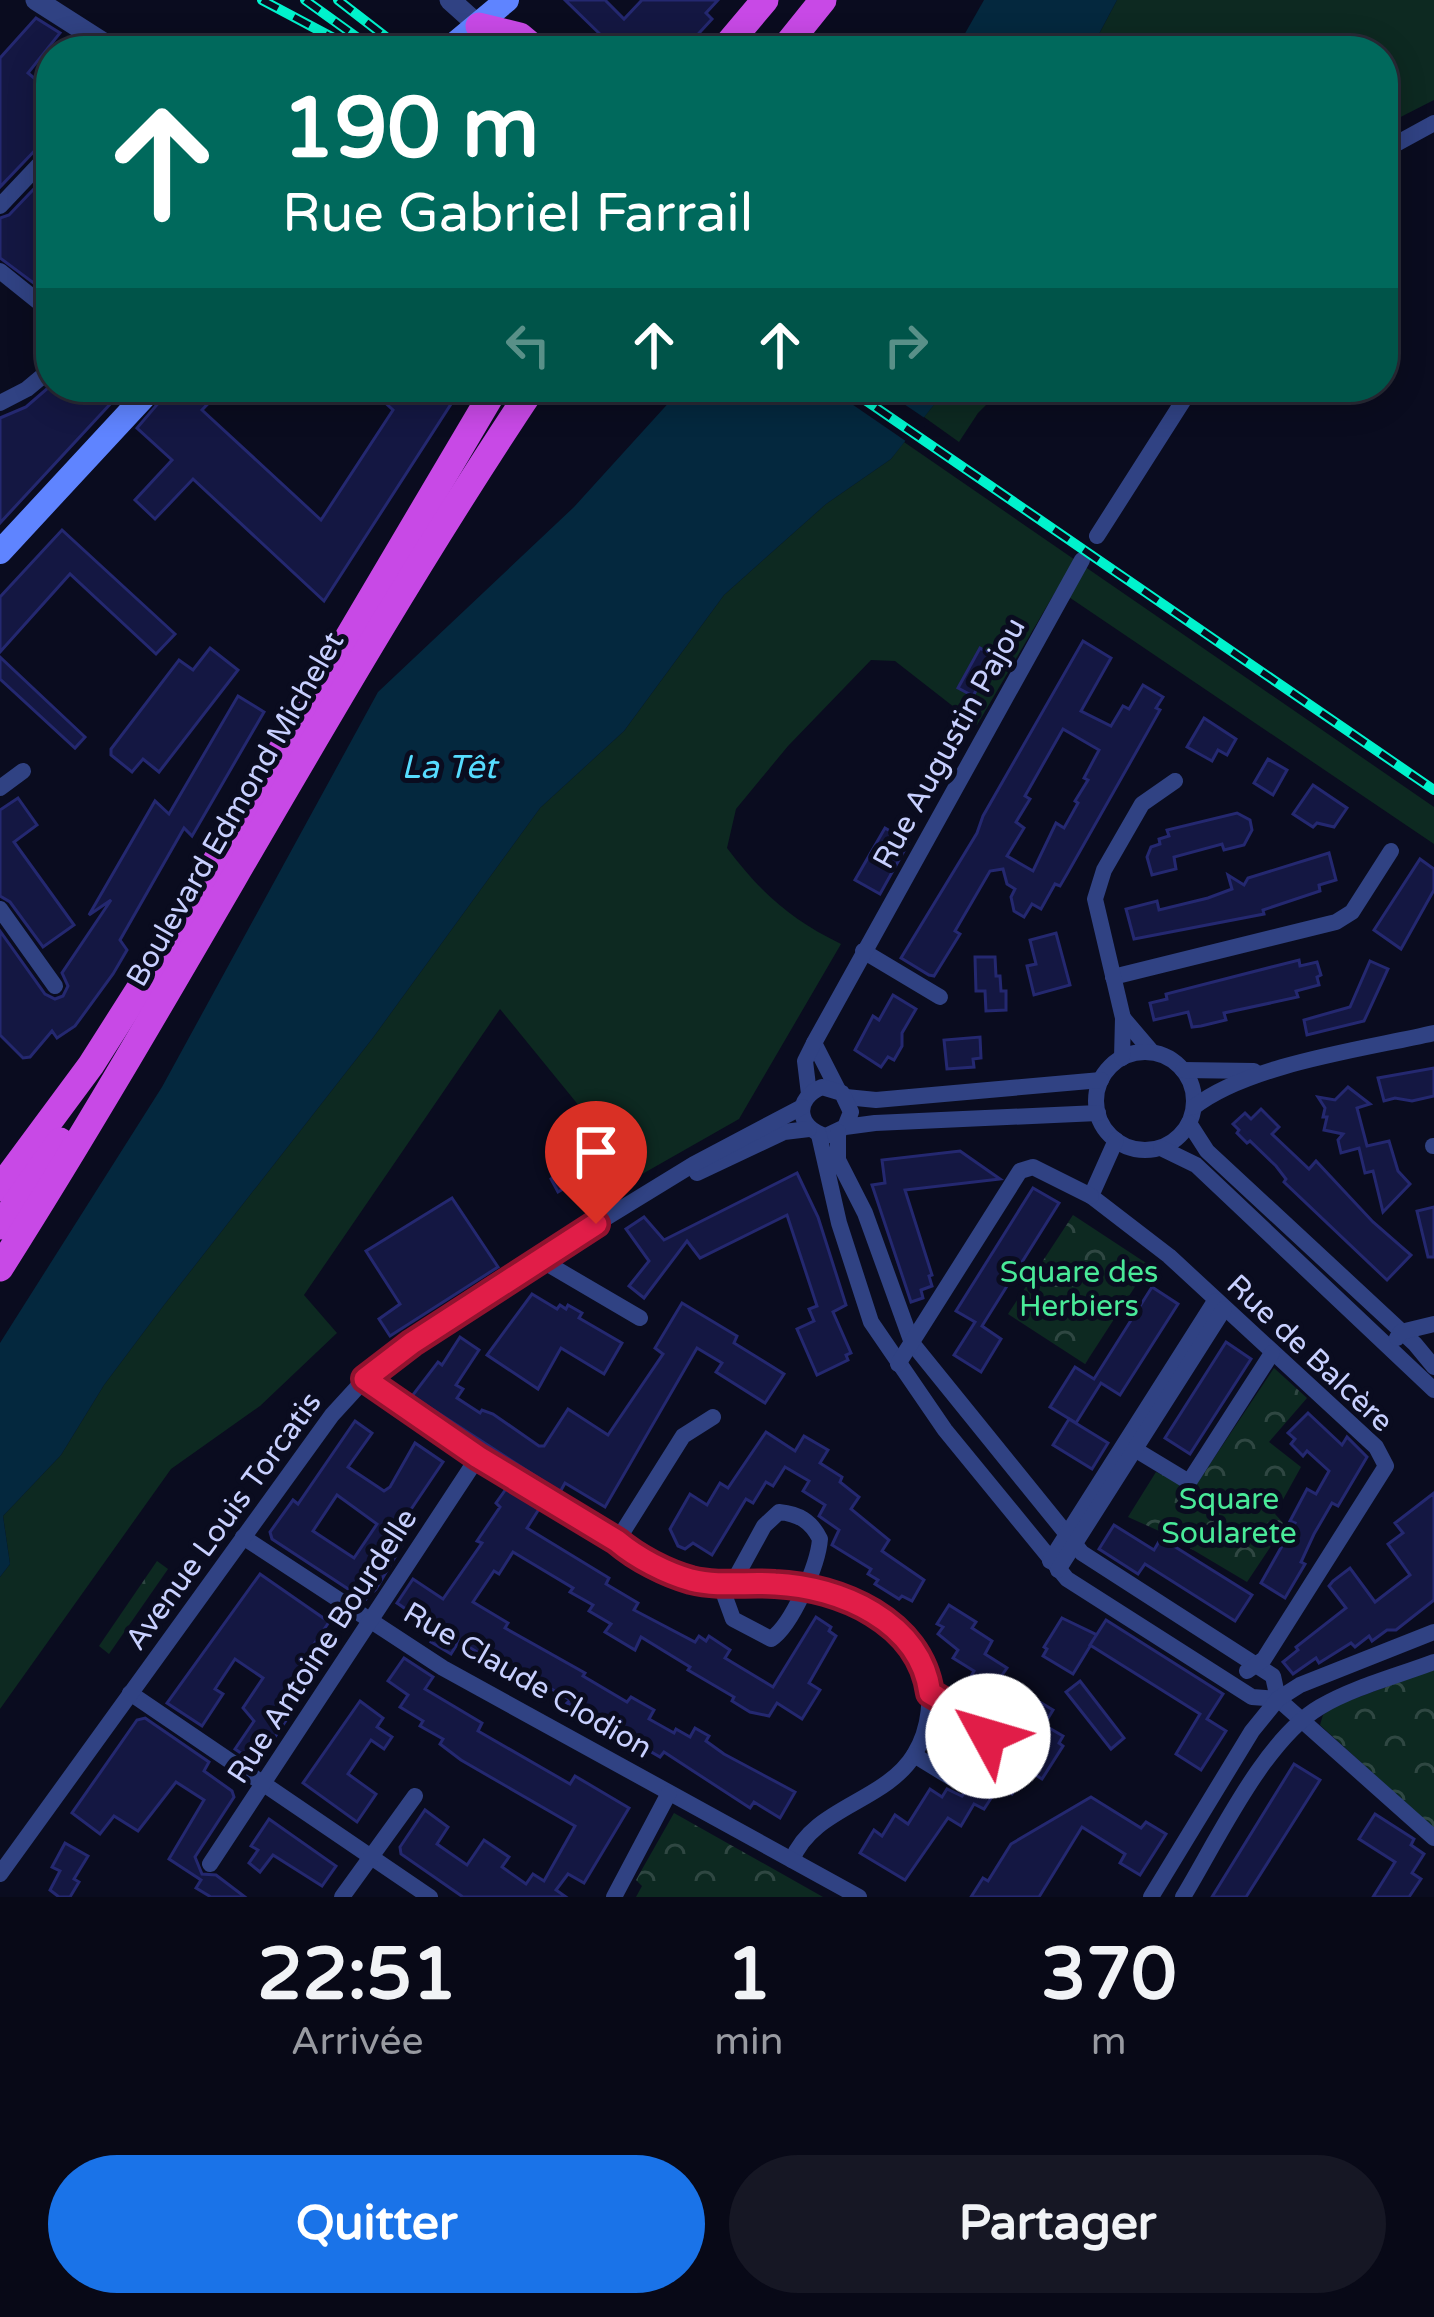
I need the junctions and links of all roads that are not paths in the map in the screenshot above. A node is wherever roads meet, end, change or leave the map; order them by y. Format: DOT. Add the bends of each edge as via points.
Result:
graph roads {
  1 [pos="36,0"];
  2 [pos="450,0"];
  3 [pos="507,0"];
  4 [pos="740,0"];
  5 [pos="764,0"];
  6 [pos="805,0"];
  7 [pos="823,0"];
  8 [pos="92,36"];
  9 [pos="471,36"];
  10 [pos="474,36"];
  11 [pos="711,36"];
  12 [pos="734,36"];
  13 [pos="778,36"];
  14 [pos="794,36"];
  15 [pos="1434,123"];
  16 [pos="1398,143"];
  17 [pos="36,168"];
  18 [pos="0,206"];
  19 [pos="0,271"];
  20 [pos="36,300"];
  21 [pos="36,382"];
  22 [pos="136,402"];
  23 [pos="487,402"];
  24 [pos="523,402"];
  25 [pos="1182,402"];
  26 [pos="0,404"];
  27 [pos="1097,536"];
  28 [pos="0,552"];
  29 [pos="1082,560"];
  30 [pos="23,771"];
  31 [pos="1175,781"];
  32 [pos="0,788"];
  33 [pos="1391,850"];
  34 [pos="0,909"];
  35 [pos="199,937"];
  36 [pos="863,951"];
  37 [pos="1113,977"];
  38 [pos="55,986"];
  39 [pos="940,997"];
  40 [pos="1123,1018"];
  41 [pos="1434,1033"];
  42 [pos="814,1043"];
  43 [pos="1152,1052"];
  44 [pos="1122,1058"];
  45 [pos="1183,1070"];
  46 [pos="1277,1070"];
  47 [pos="1101,1080"];
  48 [pos="842,1093"];
  49 [pos="805,1101"];
  50 [pos="1098,1113"];
  51 [pos="1192,1115"];
  52 [pos="828,1131"];
  53 [pos="1116,1141"];
  54 [pos="1161,1148"];
  55 [pos="667,1182"];
  56 [pos="0,1188"];
  57 [pos="1091,1196"];
  58 [pos="0,1226"];
  59 [pos="541,1260"];
  60 [pos="0,1268"];
  61 [pos="1220,1305"];
  62 [pos="640,1318"];
  63 [pos="1434,1324"];
  64 [pos="1434,1335"];
  65 [pos="1402,1341"];
  66 [pos="912,1343"];
  67 [pos="1272,1353"];
  68 [pos="898,1364"];
  69 [pos="1434,1367"];
  70 [pos="365,1379"];
  71 [pos="1434,1390"];
  72 [pos="713,1417"];
  73 [pos="1136,1450"];
  74 [pos="478,1457"];
  75 [pos="243,1537"];
  76 [pos="1072,1540"];
  77 [pos="617,1541"];
  78 [pos="1054,1565"];
  79 [pos="731,1585"];
  80 [pos="803,1588"];
  81 [pos="371,1620"];
  82 [pos="1434,1632"];
  83 [pos="1434,1661"];
  84 [pos="1256,1666"];
  85 [pos="1231,1680"];
  86 [pos="130,1693"];
  87 [pos="930,1693"];
  88 [pos="1278,1699"];
  89 [pos="1301,1720"];
  90 [pos="914,1755"];
  91 [pos="262,1784"];
  92 [pos="669,1793"];
  93 [pos="415,1796"];
  94 [pos="1434,1838"];
  95 [pos="372,1856"];
  96 [pos="792,1860"];
  97 [pos="210,1864"];
  98 [pos="0,1874"];
  99 [pos="342,1897"];
  100 [pos="430,1897"];
  101 [pos="614,1897"];
  102 [pos="859,1897"];
  103 [pos="1151,1897"];
  104 [pos="1183,1897"];
  1 -- 8 [label="street"];
  2 -- 9 [label="street"];
  3 -- 10 [label="main road"];
  4 -- 11 [label="highway"];
  5 -- 12 [label="highway"];
  6 -- 13 [label="highway"];
  7 -- 14 [label="highway"];
  15 -- 16 [label="street"];
  17 -- 18 [label="street"];
  19 -- 20 [label="street"];
  21 -- 26 [label="street"];
  22 -- 28 [label="main road"];
  23 -- 56 [label="highway, Boulevard Edmond Michelet" via="152,969"];
  24 -- 35 [label="highway, Boulevard Edmond Michelet"];
  25 -- 27 [label="street"];
  29 -- 36 [label="street, Rue Augustin Pajou"];
  30 -- 32 [label="street"];
  31 -- 37 [label="street" via="1142,804 1104,870 1095,899"];
  33 -- 37 [label="street" via="1352,912 1336,922"];
  34 -- 38 [label="street"];
  35 -- 58 [label="highway"];
  35 -- 60 [label="highway, Boulevard Edmond Michelet"];
  36 -- 39 [label="street"];
  36 -- 42 [label="street, Rue Augustin Pajou"];
  37 -- 40 [label="street"];
  40 -- 43 [label="street"];
  40 -- 44 [label="street"];
  41 -- 46 [label="street"];
  42 -- 48 [label="street"];
  42 -- 49 [label="street" via="805,1061"];
  43 -- 44 [label="street"];
  43 -- 45 [label="street"];
  44 -- 47 [label="street"];
  45 -- 46 [label="street"];
  45 -- 51 [label="street"];
  46 -- 51 [label="street" via="1214,1092"];
  47 -- 48 [label="street, Avenue Louis Torcatis" via="876,1100"];
  47 -- 50 [label="street"];
  48 -- 49 [label="street, Avenue Louis Torcatis" via="823,1087"];
  48 -- 52 [label="street" via="850,1112"];
  49 -- 52 [label="street"];
  49 -- 55 [label="street, Avenue Louis Torcatis"];
  50 -- 52 [label="street, Avenue Louis Torcatis"];
  50 -- 53 [label="street"];
  51 -- 54 [label="street"];
  51 -- 65 [label="street" via="1207,1151"];
  52 -- 55 [label="street, Avenue Louis Torcatis" via="784,1132"];
  52 -- 66 [label="street"];
  52 -- 68 [label="street" via="839,1223 871,1322"];
  53 -- 54 [label="street"];
  53 -- 57 [label="street"];
  54 -- 65 [label="street" via="1196,1165"];
  55 -- 59 [label="street, Avenue Louis Torcatis"];
  57 -- 61 [label="street, Rue de Balcère"];
  57 -- 66 [label="street, Rue de Balcère" via="1033,1167 1020,1171"];
  59 -- 62 [label="street"];
  59 -- 70 [label="street, Avenue Louis Torcatis"];
  61 -- 67 [label="street, Rue de Balcère"];
  61 -- 73 [label="street"];
  61 -- 76 [label="street"];
  63 -- 65 [label="street"];
  64 -- 65 [label="street"];
  65 -- 69 [label="street"];
  65 -- 71 [label="street"];
  66 -- 68 [label="street"];
  66 -- 76 [label="street"];
  67 -- 73 [label="street" via="1189,1482"];
  67 -- 84 [label="street, Rue de Balcère" via="1386,1466"];
  68 -- 78 [label="street"];
  70 -- 74 [label="street"];
  70 -- 75 [label="street, Avenue Louis Torcatis"];
  72 -- 77 [label="street" via="683,1436"];
  73 -- 76 [label="street"];
  74 -- 77 [label="street"];
  74 -- 81 [label="street, Rue Antoine Bourdelle"];
  75 -- 81 [label="street, Rue Claude Clodion"];
  75 -- 86 [label="street, Avenue Louis Torcatis"];
  76 -- 78 [label="street"];
  76 -- 84 [label="street"];
  77 -- 79 [label="street" via="691,1580"];
  78 -- 85 [label="street" via="1066,1580"];
  79 -- 80 [label="street"];
  79 -- 80 [label="street" via="725,1598 733,1619 771,1640"];
  79 -- 80 [label="street" via="779,1511 796,1514 820,1539"];
  80 -- 87 [label="street" via="825,1590 900,1630"];
  81 -- 91 [label="street, Rue Antoine Bourdelle"];
  81 -- 92 [label="street, Rue Claude Clodion"];
  82 -- 88 [label="street"];
  83 -- 89 [label="street"];
  84 -- 85 [label="street, Rue de Balcère"];
  84 -- 88 [label="street" via="1273,1676"];
  85 -- 88 [label="street" via="1252,1697"];
  86 -- 91 [label="street"];
  86 -- 98 [label="street, Avenue Louis Torcatis"];
  87 -- 90 [label="street"];
  87 -- 90 [label="street" via="979,1720 988,1736 962,1776"];
  88 -- 89 [label="street"];
  88 -- 103 [label="street"];
  89 -- 94 [label="street"];
  89 -- 104 [label="street" via="1275,1747"];
  90 -- 96 [label="street" via="817,1825"];
  91 -- 95 [label="street"];
  91 -- 97 [label="street, Rue Antoine Bourdelle"];
  92 -- 96 [label="street, Rue Claude Clodion"];
  92 -- 101 [label="street"];
  93 -- 95 [label="street"];
  95 -- 99 [label="street"];
  95 -- 100 [label="street"];
  96 -- 102 [label="street, Rue Claude Clodion"];
}
